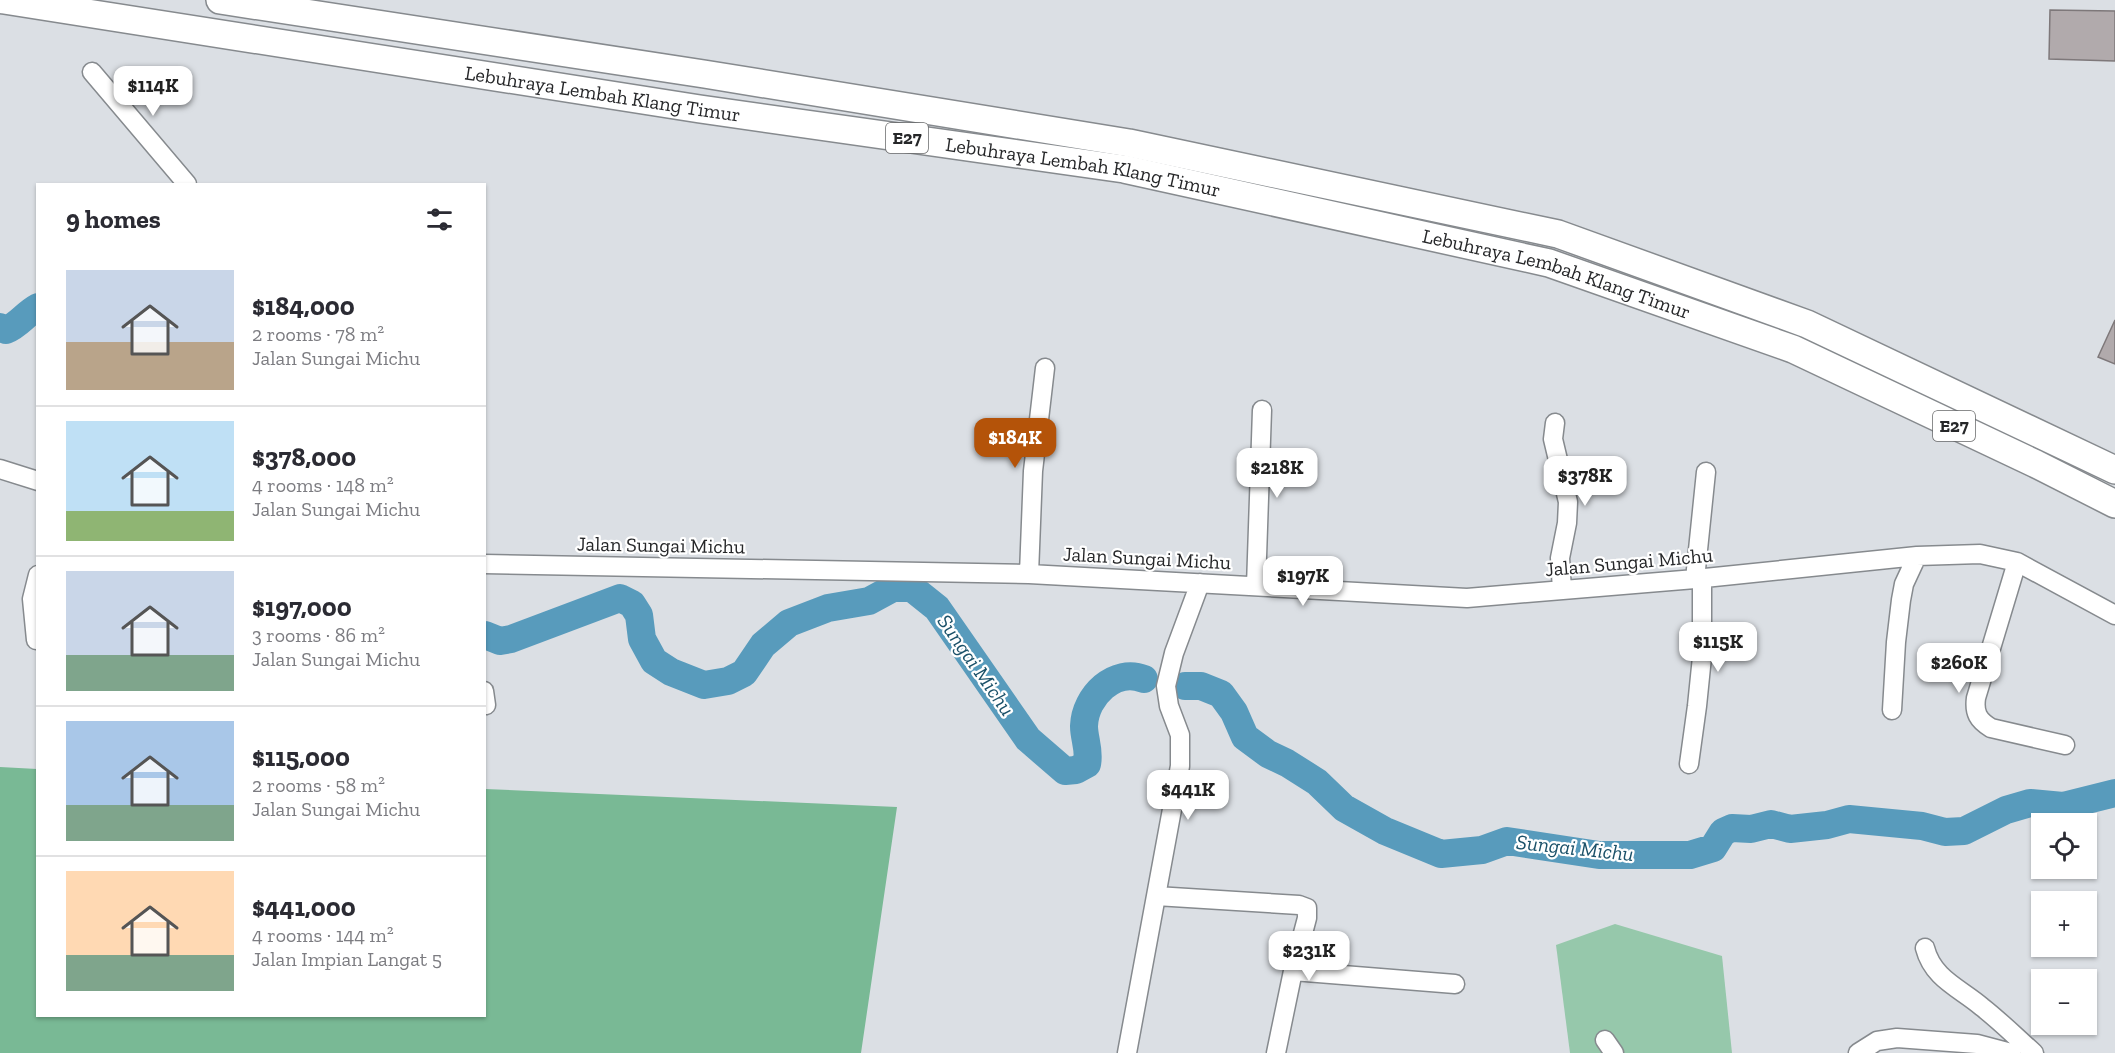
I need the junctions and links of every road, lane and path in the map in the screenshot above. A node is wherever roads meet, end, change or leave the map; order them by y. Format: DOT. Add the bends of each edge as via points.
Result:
graph roads {
  1 [pos="4,0"];
  2 [pos="220,0"];
  3 [pos="92,72"];
  4 [pos="186,183"];
  5 [pos="1045,368"];
  6 [pos="1262,410"];
  7 [pos="1555,423"];
  8 [pos="0,469"];
  9 [pos="2115,470"];
  10 [pos="1706,472"];
  11 [pos="36,480"];
  12 [pos="2115,504"];
  13 [pos="1917,556"];
  14 [pos="2017,562"];
  15 [pos="486,564"];
  16 [pos="1029,574"];
  17 [pos="1699,578"];
  18 [pos="1200,583"];
  19 [pos="36,585"];
  20 [pos="1256,586"];
  21 [pos="1562,590"];
  22 [pos="2115,615"];
  23 [pos="36,640"];
  24 [pos="1892,710"];
  25 [pos="2066,745"];
  26 [pos="1689,764"];
  27 [pos="1156,896"];
  28 [pos="1925,948"];
  29 [pos="1293,971"];
  30 [pos="1455,984"];
  31 [pos="1127,1053"];
  32 [pos="1276,1053"];
  33 [pos="1858,1053"];
  34 [pos="2011,1053"];
  35 [pos="2034,1053"];
  1 -- 12 [label="highway, Lebuhraya Lembah Klang Timur / E27" via="700,109 1124,169 1549,263 1793,349"];
  2 -- 9 [label="highway, Lebuhraya Lembah Klang Timur / E27" via="1129,143 1558,234 1806,324"];
  3 -- 4 [label="street"];
  5 -- 16 [label="street" via="1033,471"];
  6 -- 20 [label="street"];
  7 -- 21 [label="street" via="1553,439 1568,501 1560,558"];
  8 -- 11 [label="street"];
  10 -- 17 [label="street"];
  13 -- 14 [label="street, Jalan Sungai Michu" via="1980,554"];
  13 -- 17 [label="street, Jalan Sungai Michu"];
  13 -- 24 [label="street" via="1901,600"];
  14 -- 22 [label="street, Jalan Sungai Michu"];
  14 -- 25 [label="street" via="1976,698 1976,715 1991,728"];
  15 -- 16 [label="street, Jalan Sungai Michu"];
  16 -- 18 [label="street, Jalan Sungai Michu"];
  17 -- 21 [label="street, Jalan Sungai Michu"];
  17 -- 26 [label="street" via="1702,657"];
  18 -- 20 [label="street, Jalan Sungai Michu"];
  18 -- 27 [label="street" via="1166,686 1179,735 1180,766"];
  19 -- 23 [label="street"];
  20 -- 21 [label="street, Jalan Sungai Michu" via="1467,598"];
  27 -- 29 [label="street" via="1307,908"];
  27 -- 31 [label="street"];
  28 -- 35 [label="street" via="1939,975"];
  29 -- 30 [label="street"];
  29 -- 32 [label="street"];
  33 -- 34 [label="street" via="1872,1043 1897,1038 1977,1044"];
}
